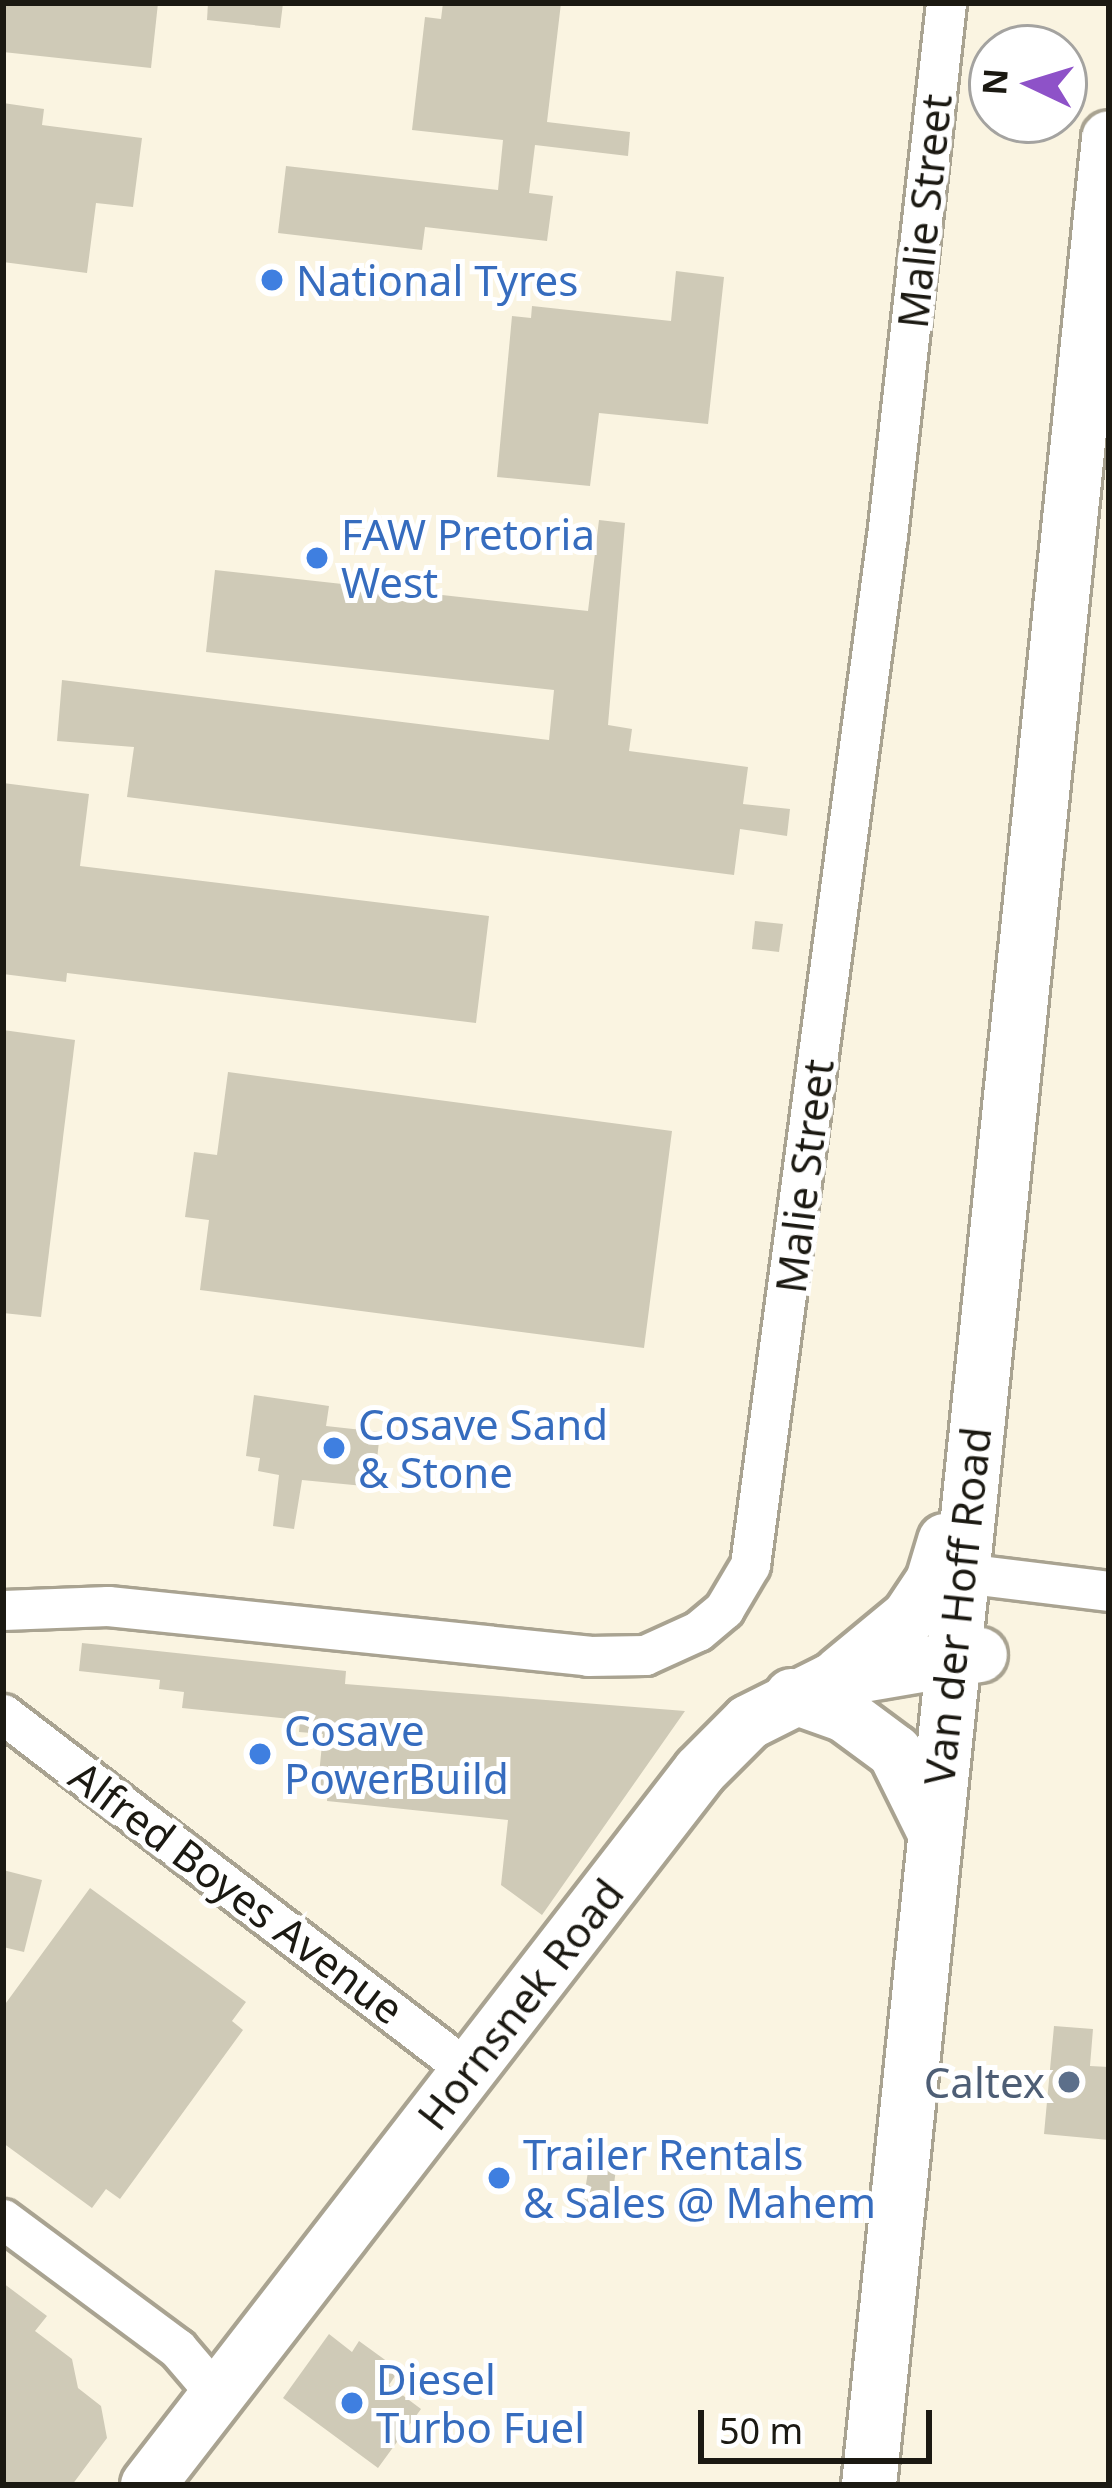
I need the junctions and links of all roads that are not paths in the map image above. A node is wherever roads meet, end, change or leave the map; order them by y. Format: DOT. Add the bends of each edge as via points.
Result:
graph roads {
  1 [pos="946,3"];
  2 [pos="1109,139"];
  3 [pos="1054,728"];
  4 [pos="976,1415"];
  5 [pos="987,1576"];
  6 [pos="1109,1591"];
  7 [pos="3,1610"];
  8 [pos="965,1656"];
  9 [pos="813,1688"];
  10 [pos="3,1714"];
  11 [pos="935,1833"];
  12 [pos="470,2071"];
  13 [pos="3,2219"];
  14 [pos="218,2395"];
  15 [pos="148,2485"];
  16 [pos="869,2485"];
  17 [pos="889,2485"];
  1 -- 7 [label="street, Malie Street" via="887,536 750,1565 724,1609 645,1655 588,1656 108,1606"];
  2 -- 3 [label="main road, Van der Hoff Road"];
  3 -- 4 [label="main road, Van der Hoff Road"];
  3 -- 5 [label="main road, Van der Hoff Road" via="1047,952"];
  4 -- 8 [label="main road, Van der Hoff Road"];
  4 -- 9 [label="main road" via="933,1581 909,1617"];
  5 -- 6 [label="street"];
  5 -- 8 [label="main road, Van der Hoff Road"];
  8 -- 9 [label="main road, Hornsnek Road"];
  8 -- 11 [label="main road, Van der Hoff Road"];
  8 -- 17 [label="main road, Van der Hoff Road"];
  9 -- 11 [label="main road" via="895,1752"];
  9 -- 12 [label="main road, Hornsnek Road" via="748,1722 700,1771"];
  10 -- 12 [label="street, Alfred Boyes Avenue"];
  11 -- 16 [label="main road, Van der Hoff Road"];
  12 -- 14 [label="main road, Hornsnek Road"];
  13 -- 14 [label="street" via="177,2348"];
  14 -- 15 [label="main road, Hornsnek Road"];
}
